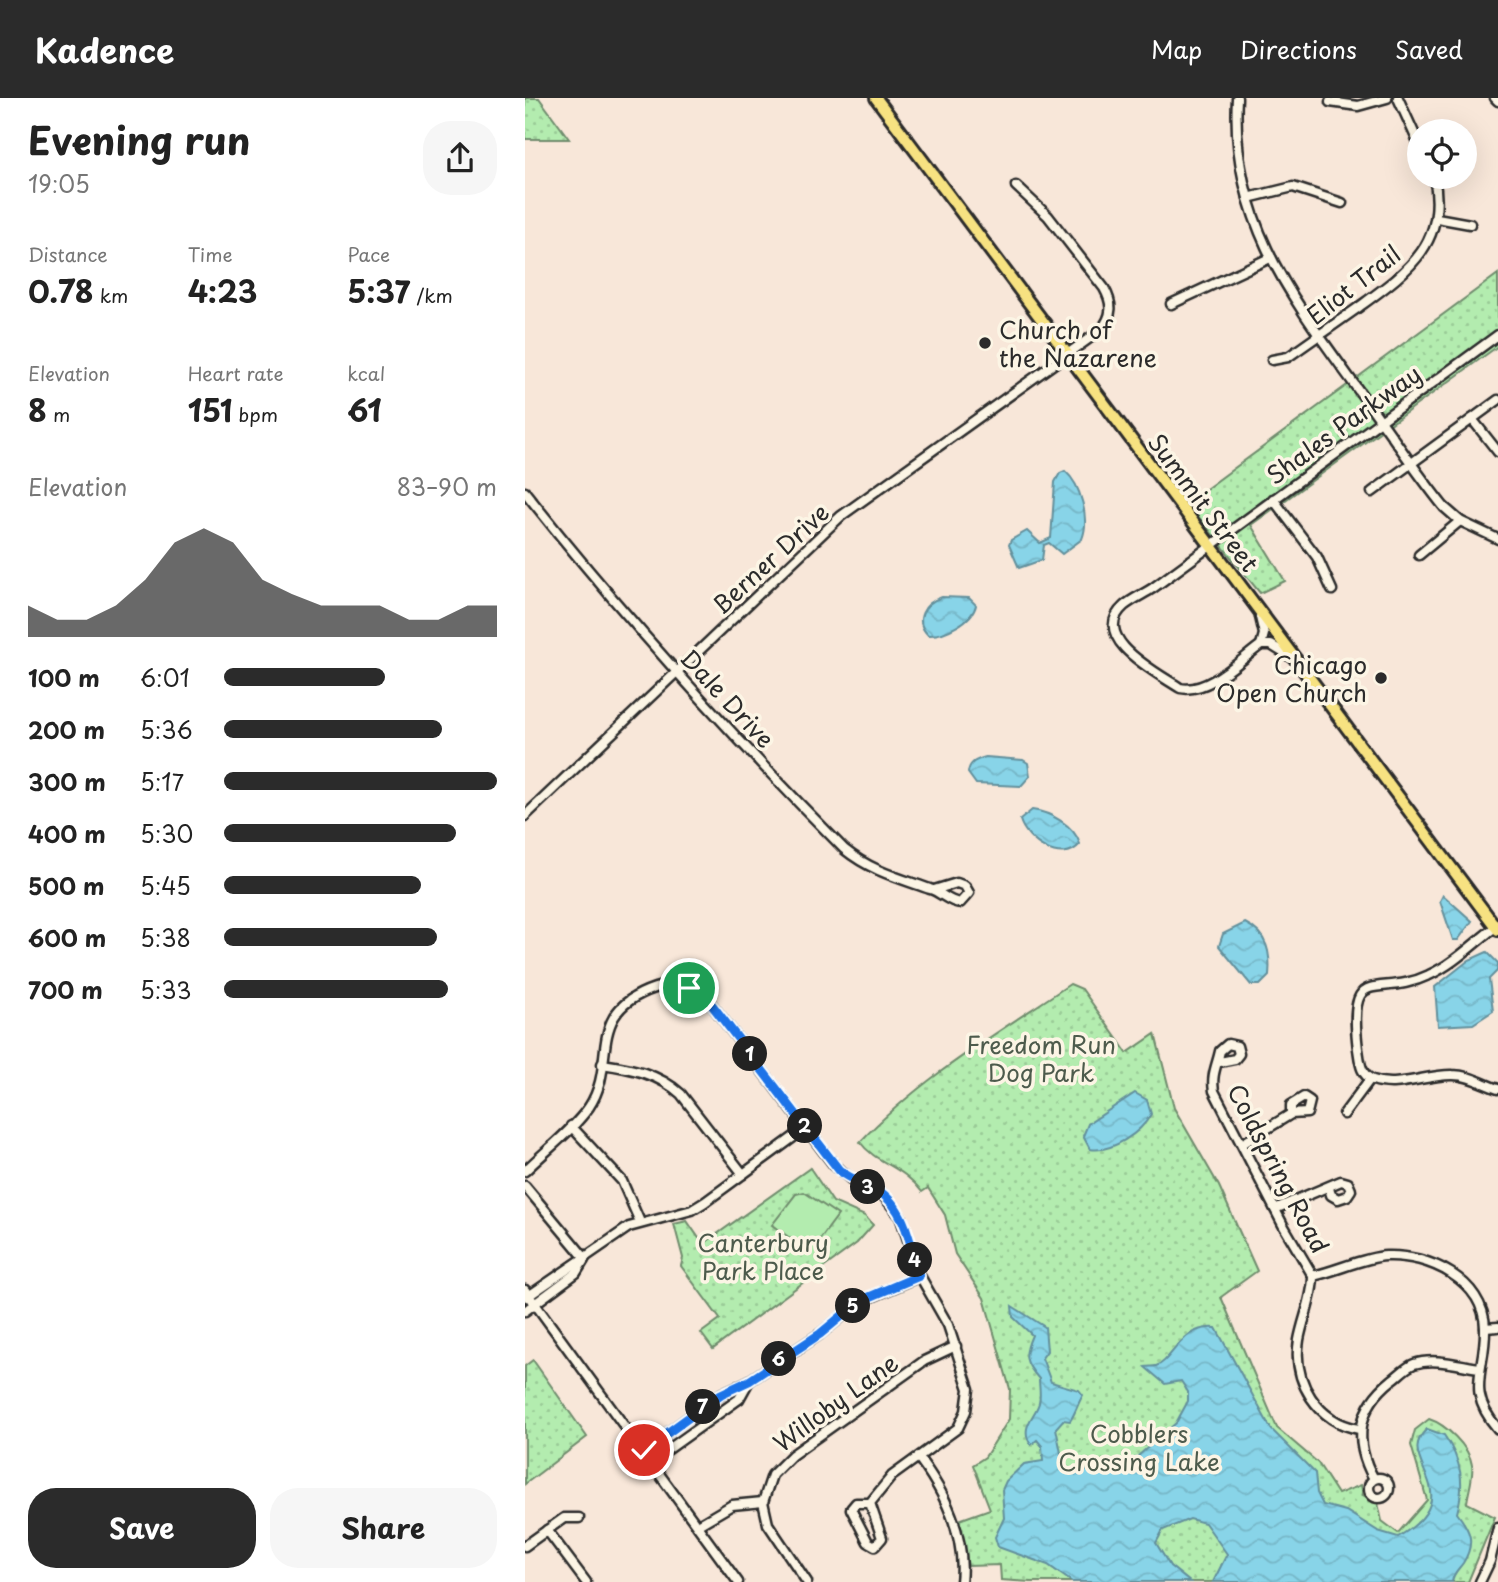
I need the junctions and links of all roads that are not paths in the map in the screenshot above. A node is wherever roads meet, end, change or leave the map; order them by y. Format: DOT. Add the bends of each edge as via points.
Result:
graph roads {
  1 [pos="876,98"];
  2 [pos="1237,98"];
  3 [pos="1387,98"];
  4 [pos="1398,98"];
  5 [pos="1330,102"];
  6 [pos="1408,119"];
  7 [pos="1016,186"];
  8 [pos="1435,189"];
  9 [pos="1248,198"];
  10 [pos="1342,203"];
  11 [pos="1437,218"];
  12 [pos="1470,224"];
  13 [pos="1270,258"];
  14 [pos="1171,304"];
  15 [pos="1319,335"];
  16 [pos="1498,335"];
  17 [pos="1066,355"];
  18 [pos="1272,360"];
  19 [pos="1498,400"];
  20 [pos="1472,419"];
  21 [pos="1381,420"];
  22 [pos="1498,452"];
  23 [pos="1411,463"];
  24 [pos="525,492"];
  25 [pos="1372,492"];
  26 [pos="1273,499"];
  27 [pos="1460,521"];
  28 [pos="1498,539"];
  29 [pos="1211,544"];
  30 [pos="1419,555"];
  31 [pos="1332,590"];
  32 [pos="1257,607"];
  33 [pos="1261,645"];
  34 [pos="1300,668"];
  35 [pos="677,673"];
  36 [pos="525,816"];
  37 [pos="934,890"];
  38 [pos="1497,927"];
  39 [pos="1220,1062"];
  40 [pos="602,1064"];
  41 [pos="1370,1079"];
  42 [pos="1498,1089"];
  43 [pos="1291,1114"];
  44 [pos="1343,1114"];
  45 [pos="571,1126"];
  46 [pos="806,1128"];
  47 [pos="1242,1144"];
  48 [pos="525,1171"];
  49 [pos="743,1174"];
  50 [pos="525,1186"];
  51 [pos="1329,1188"];
  52 [pos="1275,1209"];
  53 [pos="641,1222"];
  54 [pos="585,1258"];
  55 [pos="919,1276"];
  56 [pos="1313,1276"];
  57 [pos="526,1294"];
  58 [pos="535,1304"];
  59 [pos="525,1311"];
  60 [pos="1498,1327"];
  61 [pos="1485,1328"];
  62 [pos="956,1346"];
  63 [pos="1479,1368"];
  64 [pos="749,1381"];
  65 [pos="1359,1429"];
  66 [pos="1498,1429"];
  67 [pos="644,1450"];
  68 [pos="919,1458"];
  69 [pos="652,1461"];
  70 [pos="1374,1479"];
  71 [pos="763,1502"];
  72 [pos="870,1503"];
  73 [pos="579,1518"];
  74 [pos="698,1525"];
  75 [pos="1498,1528"];
  76 [pos="547,1530"];
  77 [pos="525,1546"];
  78 [pos="586,1582"];
  79 [pos="738,1582"];
  80 [pos="807,1582"];
  81 [pos="961,1582"];
  82 [pos="1480,1582"];
  1 -- 17 [label="main road, Summit Street"];
  2 -- 9 [label="street"];
  3 -- 5 [label="street" via="1358,106"];
  4 -- 6 [label="street"];
  7 -- 17 [label="street, Berner Drive" via="1048,216 1111,300 1101,330"];
  8 -- 11 [label="street, Eliot Trail"];
  9 -- 10 [label="street" via="1300,188"];
  9 -- 13 [label="street"];
  11 -- 12 [label="street"];
  11 -- 15 [label="street, Eliot Trail" via="1425,248 1406,271"];
  13 -- 14 [label="street"];
  13 -- 15 [label="street"];
  15 -- 18 [label="street, Eliot Trail" via="1289,357"];
  15 -- 21 [label="street"];
  16 -- 21 [label="street, Shales Parkway"];
  17 -- 29 [label="main road, Summit Street"];
  17 -- 35 [label="street, Berner Drive" via="841,516"];
  19 -- 20 [label="street"];
  20 -- 22 [label="street"];
  20 -- 23 [label="street"];
  21 -- 23 [label="street"];
  21 -- 26 [label="street, Shales Parkway"];
  23 -- 25 [label="street"];
  23 -- 27 [label="street"];
  24 -- 35 [label="street, Dale Drive"];
  26 -- 29 [label="street, Shales Parkway"];
  26 -- 31 [label="street" via="1317,557"];
  27 -- 28 [label="street"];
  27 -- 30 [label="street"];
  29 -- 32 [label="main road, Summit Street"];
  29 -- 33 [label="street" via="1124,606 1115,618 1120,645 1189,690 1203,686"];
  32 -- 33 [label="street" via="1263,623"];
  32 -- 34 [label="main road, Summit Street"];
  33 -- 34 [label="street" via="1280,648"];
  34 -- 38 [label="main road, Summit Street"];
  35 -- 36 [label="street, Berner Drive"];
  35 -- 37 [label="street, Dale Drive" via="844,849 870,868"];
  38 -- 41 [label="street" via="1438,971 1373,987 1361,995 1354,1017 1362,1071"];
  39 -- 47 [label="street, Coldspring Road" via="1212,1074 1213,1091"];
  40 -- 45 [label="street" via="589,1107"];
  40 -- 46 [label="street" via="608,1028 626,1004 658,986 689,988 712,1005"];
  40 -- 49 [label="street" via="654,1075 669,1083"];
  41 -- 42 [label="street" via="1394,1083 1463,1075"];
  41 -- 44 [label="street"];
  43 -- 47 [label="street"];
  45 -- 48 [label="street"];
  45 -- 53 [label="street" via="622,1181"];
  46 -- 49 [label="street"];
  46 -- 55 [label="street" via="839,1170 894,1206 906,1228"];
  47 -- 52 [label="street, Coldspring Road"];
  49 -- 53 [label="street" via="692,1210"];
  50 -- 54 [label="street"];
  51 -- 52 [label="street"];
  52 -- 56 [label="street, Coldspring Road"];
  53 -- 54 [label="street"];
  54 -- 57 [label="street"];
  54 -- 58 [label="street" via="576,1273"];
  55 -- 62 [label="street" via="943,1313"];
  55 -- 64 [label="street" via="860,1301"];
  56 -- 61 [label="street" via="1389,1256 1436,1266 1467,1286 1479,1304"];
  56 -- 65 [label="street, Coldspring Road" via="1299,1342 1307,1392 1325,1416"];
  57 -- 58 [label="street"];
  58 -- 59 [label="street"];
  58 -- 67 [label="street"];
  60 -- 61 [label="street"];
  61 -- 63 [label="street"];
  62 -- 68 [label="street" via="969,1389 966,1411 950,1435"];
  62 -- 71 [label="street, Willoby Lane" via="925,1361 783,1462 768,1483"];
  63 -- 65 [label="street" via="1436,1362 1413,1365 1377,1392"];
  63 -- 66 [label="street" via="1481,1403"];
  64 -- 67 [label="street" via="721,1394"];
  64 -- 69 [label="street" via="739,1399"];
  65 -- 70 [label="street" via="1362,1453"];
  67 -- 69 [label="street"];
  68 -- 72 [label="street" via="892,1476"];
  68 -- 81 [label="street" via="941,1489 950,1513 960,1549"];
  69 -- 74 [label="street"];
  71 -- 74 [label="street" via="732,1505"];
  71 -- 80 [label="street" via="772,1533"];
  72 -- 72 [label="street" via="882,1538 875,1546 851,1509 856,1503"];
  73 -- 76 [label="street" via="564,1518"];
  74 -- 79 [label="street"];
  75 -- 82 [label="street"];
  76 -- 77 [label="street"];
  76 -- 78 [label="street"];
}
